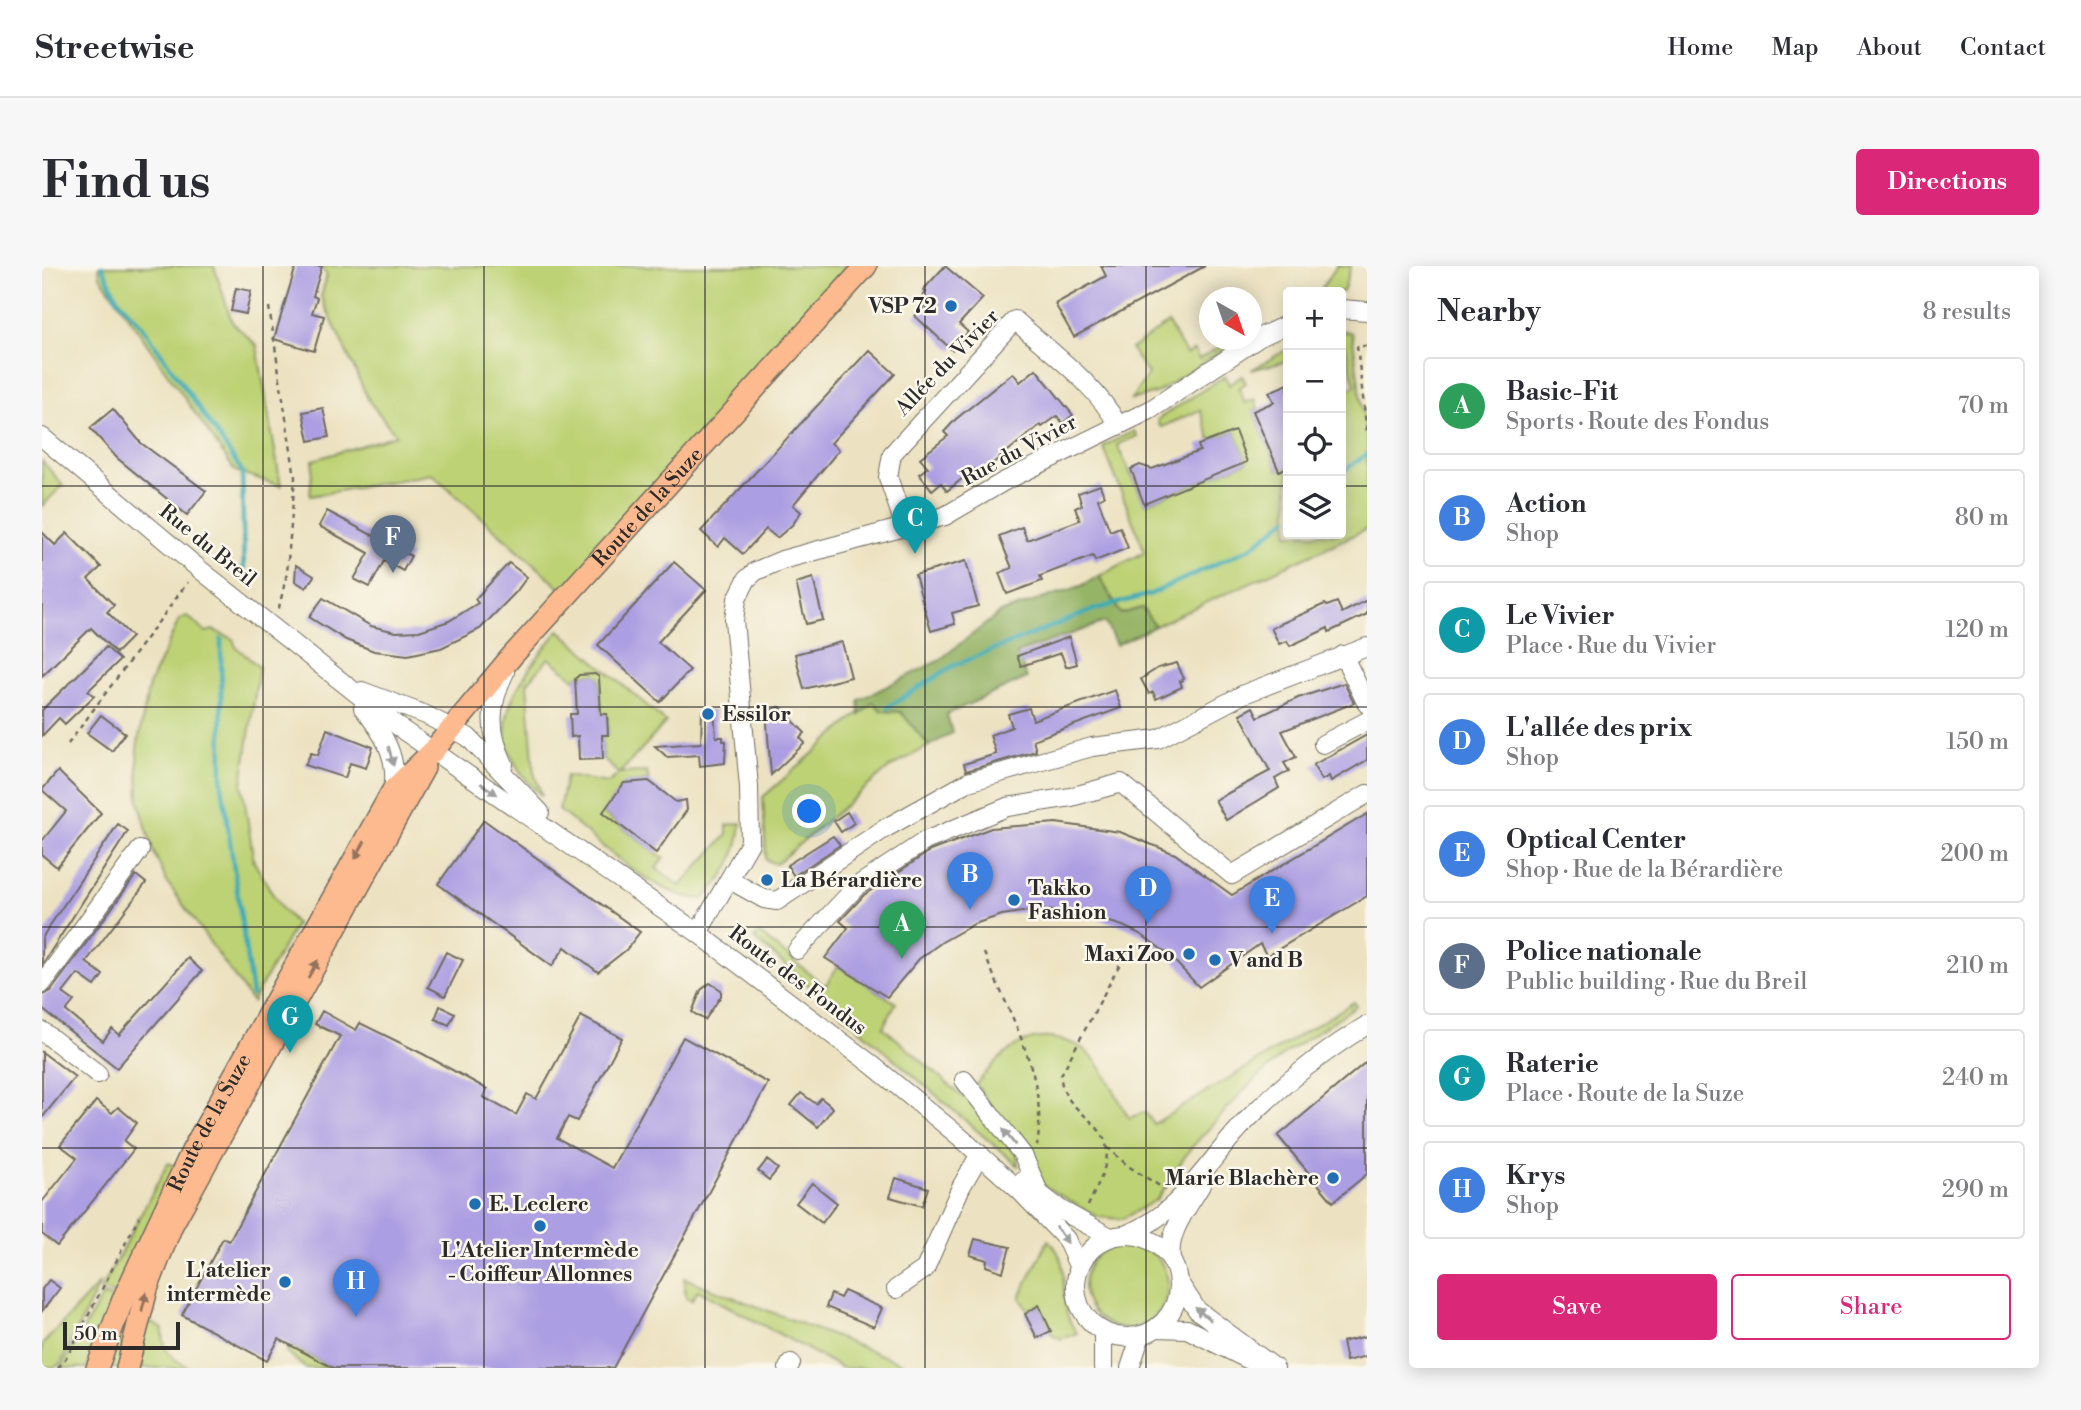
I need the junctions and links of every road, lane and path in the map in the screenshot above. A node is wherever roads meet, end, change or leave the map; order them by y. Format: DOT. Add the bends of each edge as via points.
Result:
graph roads {
  1 [pos="866,266"];
  2 [pos="269,307"];
  3 [pos="1346,309"];
  4 [pos="1367,311"];
  5 [pos="1283,326"];
  6 [pos="1367,346"];
  7 [pos="1118,425"];
  8 [pos="1367,432"];
  9 [pos="42,437"];
  10 [pos="905,527"];
  11 [pos="198,568"];
  12 [pos="273,626"];
  13 [pos="1367,646"];
  14 [pos="1343,655"];
  15 [pos="512,656"];
  16 [pos="346,685"];
  17 [pos="1367,704"];
  18 [pos="1367,721"];
  19 [pos="451,726"];
  20 [pos="68,744"];
  21 [pos="1323,744"];
  22 [pos="433,751"];
  23 [pos="393,790"];
  24 [pos="519,792"];
  25 [pos="1367,794"];
  26 [pos="140,850"];
  27 [pos="604,866"];
  28 [pos="730,880"];
  29 [pos="698,933"];
  30 [pos="797,950"];
  31 [pos="984,953"];
  32 [pos="1124,958"];
  33 [pos="42,984"];
  34 [pos="1367,1024"];
  35 [pos="42,1031"];
  36 [pos="98,1074"];
  37 [pos="964,1080"];
  38 [pos="960,1137"];
  39 [pos="1231,1138"];
  40 [pos="1106,1147"];
  41 [pos="1035,1153"];
  42 [pos="979,1154"];
  43 [pos="1162,1195"];
  44 [pos="1042,1196"];
  45 [pos="1086,1212"];
  46 [pos="1118,1236"];
  47 [pos="1171,1259"];
  48 [pos="1079,1268"];
  49 [pos="1178,1282"];
  50 [pos="896,1289"];
  51 [pos="1103,1331"];
  52 [pos="1149,1331"];
  53 [pos="97,1368"];
  54 [pos="127,1368"];
  55 [pos="1103,1368"];
  56 [pos="1130,1368"];
  57 [pos="1265,1368"];
  58 [pos="1275,1368"];
  1 -- 15 [label="main road, Route de la Suze"];
  2 -- 12 [label="path" via="295,477 288,573"];
  3 -- 4 [label="street"];
  5 -- 7 [label="street, Rue du Vivier" via="1150,410"];
  6 -- 8 [label="path" via="1357,346"];
  7 -- 10 [label="street, Rue du Vivier" via="945,516"];
  7 -- 10 [label="street, Allée du Vivier" via="1110,408 1015,320 892,454 888,477"];
  9 -- 11 [label="street, Rue du Breil"];
  10 -- 28 [label="street, Rue du Vivier" via="769,565 744,584 734,620 750,843"];
  11 -- 12 [label="street, Rue du Breil"];
  11 -- 20 [label="path"];
  12 -- 16 [label="street, Rue du Breil"];
  13 -- 14 [label="street"];
  14 -- 17 [label="street"];
  14 -- 28 [label="street" via="1244,694 1158,739 1092,747 968,782 884,829 777,901"];
  15 -- 19 [label="main road, Route de la Suze"];
  15 -- 24 [label="street, Route des Fondus" via="495,691 491,728"];
  16 -- 19 [label="street, Rue du Breil"];
  16 -- 22 [label="street, Rue du Breil"];
  16 -- 23 [label="street, Rue du Breil, one-way" via="387,741 396,776"];
  18 -- 21 [label="street"];
  19 -- 22 [label="main road, Route de la Suze"];
  19 -- 24 [label="street, Route des Fondus" via="477,743"];
  22 -- 23 [label="main road, Route de la Suze"];
  22 -- 27 [label="street, Route des Fondus, one-way"];
  54 -- 22 [label="main road, Route de la Suze, one-way" via="147,1289 172,1225"];
  23 -- 53 [label="main road, Route de la Suze, one-way" via="192,1151 124,1297"];
  24 -- 27 [label="street, Route des Fondus"];
  25 -- 30 [label="street" via="1232,875 1121,783 1007,807 892,860 858,886"];
  26 -- 33 [label="street"];
  27 -- 29 [label="street, Route des Fondus"];
  28 -- 29 [label="street, Rue du Vivier"];
  29 -- 38 [label="street, Route des Fondus"];
  31 -- 41 [label="path" via="1040,1101"];
  32 -- 40 [label="path" via="1061,1075 1068,1102 1096,1126"];
  34 -- 39 [label="street" via="1287,1082"];
  35 -- 36 [label="street"];
  44 -- 37 [label="street, one-way" via="1023,1155"];
  38 -- 42 [label="street, Route des Fondus"];
  38 -- 44 [label="street, Route des Fondus"];
  39 -- 46 [label="street" via="1167,1212 1146,1227"];
  39 -- 47 [label="street" via="1180,1221 1170,1244"];
  40 -- 43 [label="path" via="1166,1189"];
  40 -- 45 [label="path" via="1106,1163"];
  42 -- 48 [label="street, Route des Fondus, one-way" via="1057,1228"];
  42 -- 50 [label="street" via="925,1269"];
  44 -- 46 [label="street, Route des Fondus" via="1081,1222"];
  46 -- 47 [label="street" via="1152,1240"];
  46 -- 48 [label="street" via="1088,1252"];
  47 -- 49 [label="street"];
  48 -- 51 [label="street" via="1075,1284 1079,1304"];
  49 -- 52 [label="street" via="1174,1306"];
  58 -- 49 [label="street, one-way" via="1197,1310"];
  51 -- 52 [label="street" via="1122,1337"];
  51 -- 55 [label="street"];
  52 -- 56 [label="street"];
  52 -- 57 [label="street" via="1187,1329"];
}
